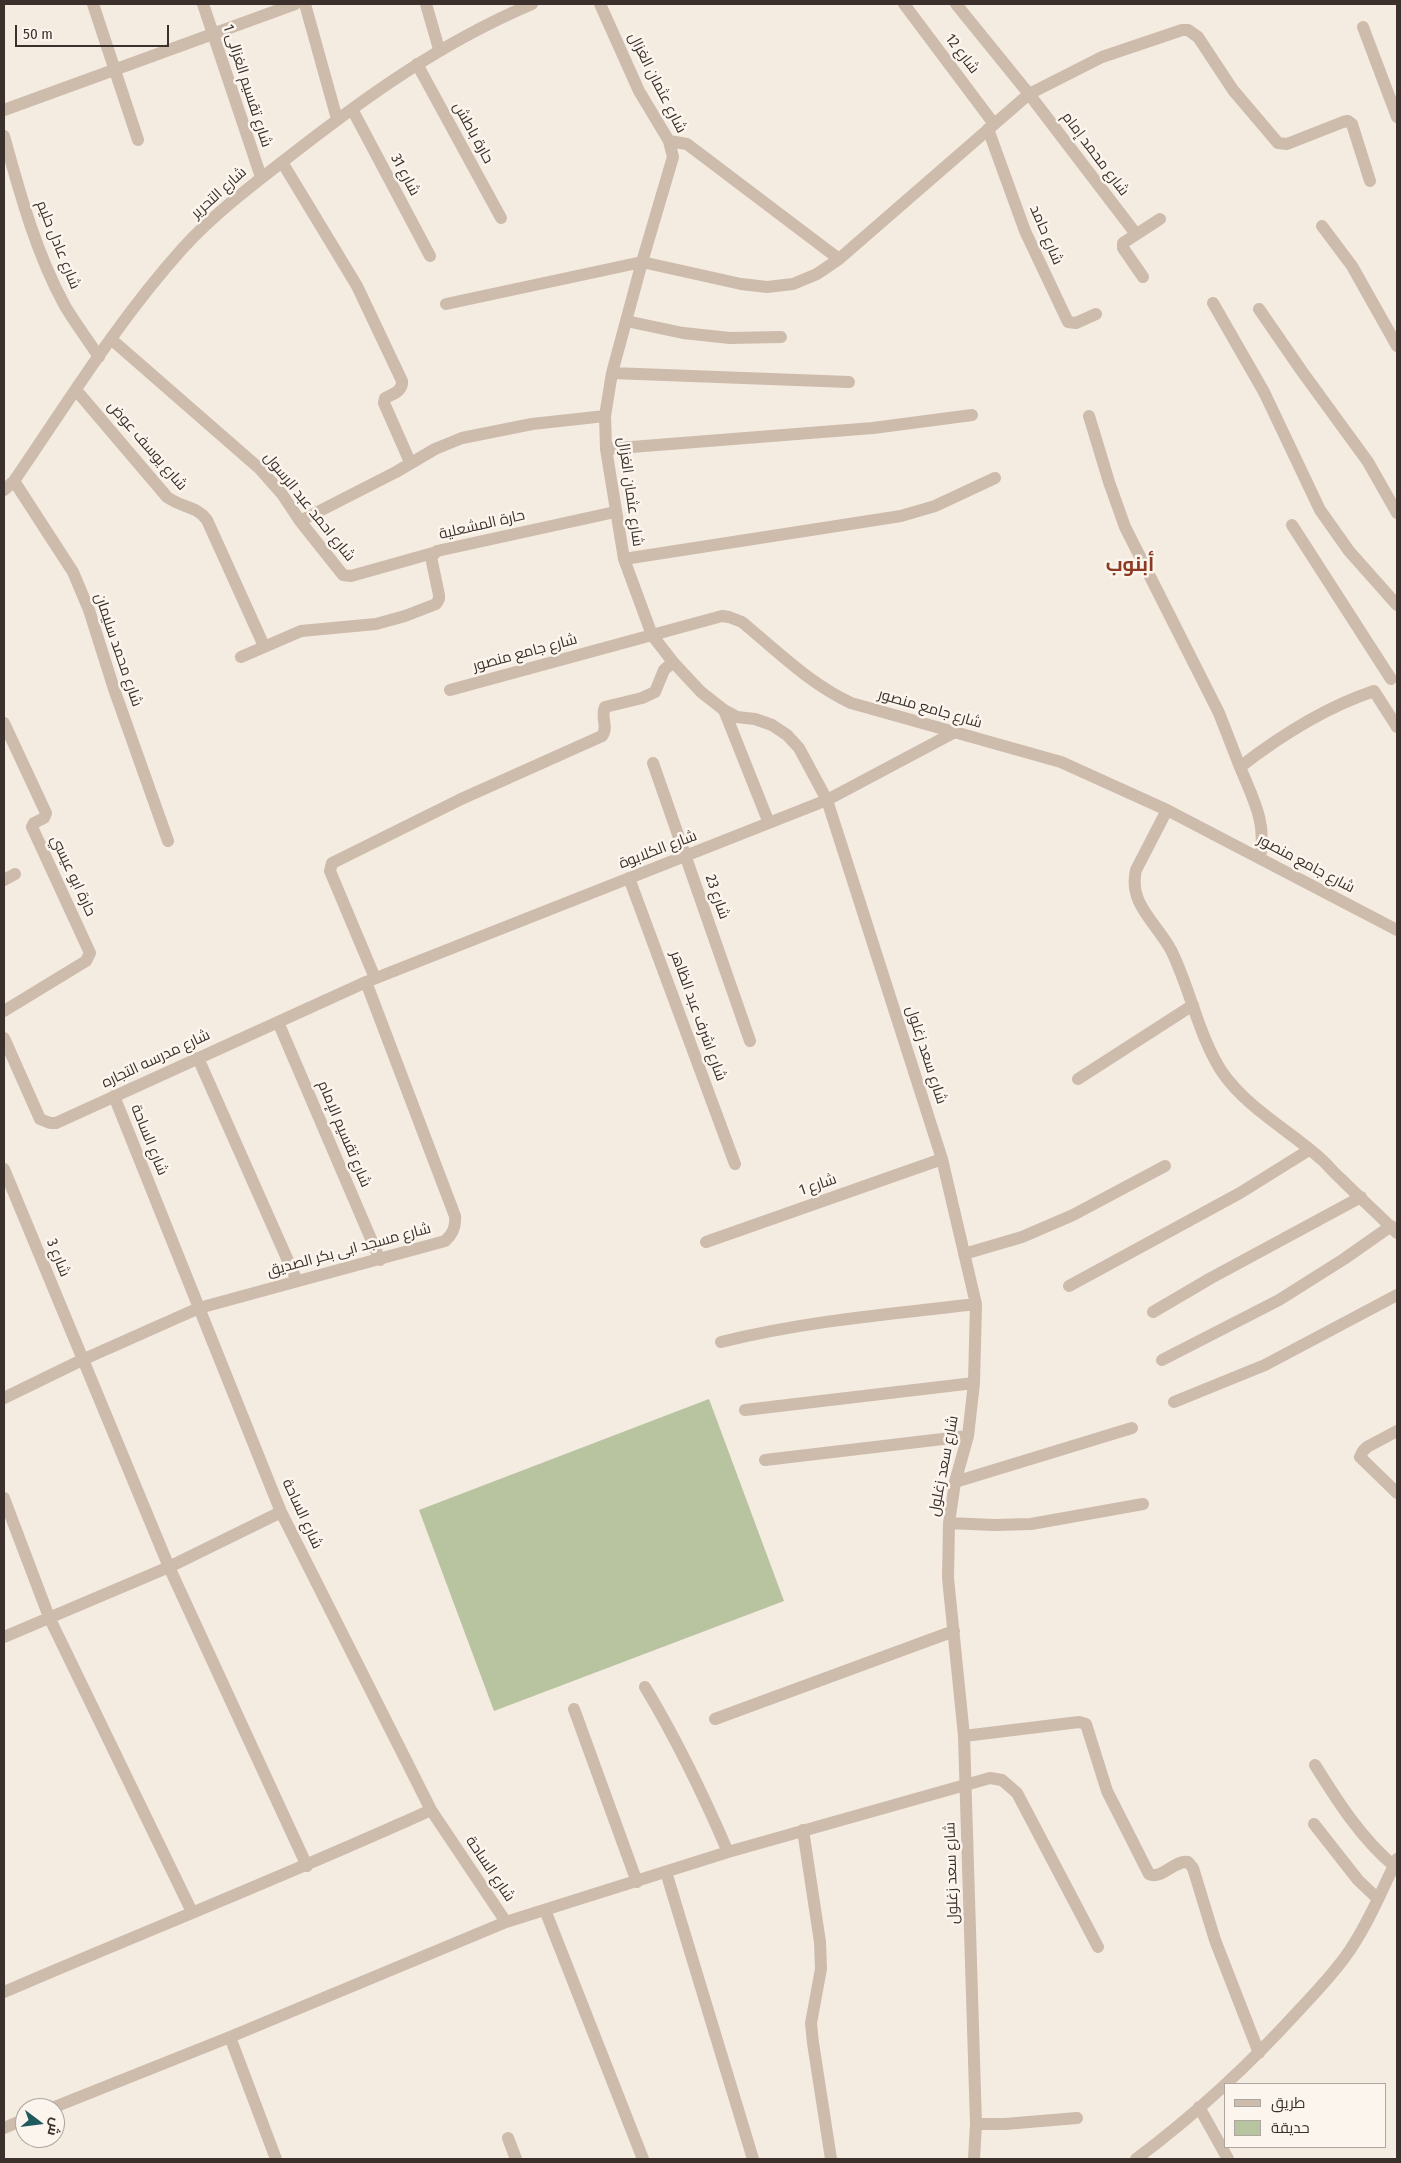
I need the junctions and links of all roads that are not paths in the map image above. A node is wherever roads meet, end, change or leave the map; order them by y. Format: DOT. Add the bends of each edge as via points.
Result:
graph roads {
  1 [pos="93,4"];
  2 [pos="203,4"];
  3 [pos="295,4"];
  4 [pos="305,4"];
  5 [pos="426,4"];
  6 [pos="532,4"];
  7 [pos="600,4"];
  8 [pos="904,4"];
  9 [pos="956,4"];
  10 [pos="1363,27"];
  11 [pos="213,33"];
  12 [pos="439,49"];
  13 [pos="417,64"];
  14 [pos="114,68"];
  15 [pos="1029,94"];
  16 [pos="352,109"];
  17 [pos="4,110"];
  18 [pos="1397,117"];
  19 [pos="337,119"];
  20 [pos="991,126"];
  21 [pos="4,136"];
  22 [pos="138,140"];
  23 [pos="669,141"];
  24 [pos="282,162"];
  25 [pos="261,177"];
  26 [pos="1370,182"];
  27 [pos="501,218"];
  28 [pos="1160,219"];
  29 [pos="1322,226"];
  30 [pos="1136,234"];
  31 [pos="430,256"];
  32 [pos="839,259"];
  33 [pos="642,262"];
  34 [pos="1143,277"];
  35 [pos="1212,303"];
  36 [pos="446,304"];
  37 [pos="1260,309"];
  38 [pos="1096,314"];
  39 [pos="626,321"];
  40 [pos="781,337"];
  41 [pos="111,339"];
  42 [pos="1397,346"];
  43 [pos="99,357"];
  44 [pos="612,373"];
  45 [pos="849,382"];
  46 [pos="76,390"];
  47 [pos="972,415"];
  48 [pos="605,416"];
  49 [pos="1089,416"];
  50 [pos="606,449"];
  51 [pos="410,462"];
  52 [pos="995,478"];
  53 [pos="14,481"];
  54 [pos="4,490"];
  55 [pos="615,512"];
  56 [pos="1397,513"];
  57 [pos="300,522"];
  58 [pos="1292,525"];
  59 [pos="433,553"];
  60 [pos="624,559"];
  61 [pos="1397,605"];
  62 [pos="652,636"];
  63 [pos="264,646"];
  64 [pos="241,657"];
  65 [pos="673,662"];
  66 [pos="1394,676"];
  67 [pos="450,690"];
  68 [pos="1374,691"];
  69 [pos="724,710"];
  70 [pos="4,723"];
  71 [pos="1397,727"];
  72 [pos="955,732"];
  73 [pos="653,764"];
  74 [pos="1240,767"];
  75 [pos="826,800"];
  76 [pos="1167,810"];
  77 [pos="769,824"];
  78 [pos="168,841"];
  79 [pos="686,856"];
  80 [pos="1260,858"];
  81 [pos="629,878"];
  82 [pos="1397,930"];
  83 [pos="370,980"];
  84 [pos="1193,1005"];
  85 [pos="4,1012"];
  86 [pos="278,1022"];
  87 [pos="4,1038"];
  88 [pos="750,1042"];
  89 [pos="198,1058"];
  90 [pos="1078,1079"];
  91 [pos="114,1096"];
  92 [pos="1309,1150"];
  93 [pos="942,1159"];
  94 [pos="736,1164"];
  95 [pos="1165,1166"];
  96 [pos="4,1168"];
  97 [pos="1361,1197"];
  98 [pos="1394,1230"];
  99 [pos="706,1242"];
  100 [pos="964,1254"];
  101 [pos="380,1260"];
  102 [pos="297,1281"];
  103 [pos="1069,1286"];
  104 [pos="1397,1295"];
  105 [pos="976,1304"];
  106 [pos="199,1308"];
  107 [pos="1153,1312"];
  108 [pos="721,1342"];
  109 [pos="82,1360"];
  110 [pos="1162,1360"];
  111 [pos="974,1383"];
  112 [pos="4,1398"];
  113 [pos="1174,1402"];
  114 [pos="746,1410"];
  115 [pos="1132,1428"];
  116 [pos="1397,1431"];
  117 [pos="968,1436"];
  118 [pos="766,1460"];
  119 [pos="955,1482"];
  120 [pos="1397,1492"];
  121 [pos="4,1498"];
  122 [pos="1143,1504"];
  123 [pos="281,1512"];
  124 [pos="949,1523"];
  125 [pos="169,1568"];
  126 [pos="49,1617"];
  127 [pos="954,1631"];
  128 [pos="4,1637"];
  129 [pos="645,1686"];
  130 [pos="574,1709"];
  131 [pos="715,1719"];
  132 [pos="964,1736"];
  133 [pos="1315,1765"];
  134 [pos="965,1786"];
  135 [pos="431,1810"];
  136 [pos="1314,1824"];
  137 [pos="803,1830"];
  138 [pos="728,1852"];
  139 [pos="1395,1863"];
  140 [pos="307,1866"];
  141 [pos="666,1872"];
  142 [pos="637,1882"];
  143 [pos="1378,1898"];
  144 [pos="545,1910"];
  145 [pos="192,1912"];
  146 [pos="506,1922"];
  147 [pos="1098,1947"];
  148 [pos="4,1992"];
  149 [pos="230,2037"];
  150 [pos="1258,2053"];
  151 [pos="1225,2083"];
  152 [pos="1224,2084"];
  153 [pos="65,2103"];
  154 [pos="1199,2106"];
  155 [pos="1077,2118"];
  156 [pos="976,2124"];
  157 [pos="508,2138"];
  158 [pos="276,2159"];
  159 [pos="516,2159"];
  160 [pos="644,2159"];
  161 [pos="752,2159"];
  162 [pos="831,2159"];
  163 [pos="974,2159"];
  164 [pos="1136,2159"];
  165 [pos="1228,2159"];
  1 -- 14 [label="street"];
  2 -- 11 [label="street, شارع تقسيم الغزالى 1"];
  3 -- 11 [label="street"];
  4 -- 19 [label="street"];
  5 -- 12 [label="street"];
  6 -- 12 [label="street, شارع التحرير"];
  7 -- 23 [label="street, شارع عثمان الغزال" via="639,90"];
  8 -- 20 [label="street, شارع 12"];
  9 -- 15 [label="street, شارع محمد إمام"];
  10 -- 18 [label="street"];
  11 -- 14 [label="street"];
  11 -- 25 [label="street, شارع تقسيم الغزالى 1"];
  12 -- 13 [label="street, شارع التحرير"];
  13 -- 16 [label="street, شارع التحرير"];
  13 -- 27 [label="street, حارة باطش"];
  14 -- 17 [label="street"];
  14 -- 22 [label="street"];
  15 -- 20 [label="street"];
  15 -- 26 [label="street" via="1102,57 1188,30 1198,37 1233,90 1278,143 1287,144 1342,122 1352,124"];
  15 -- 30 [label="street, شارع محمد إمام"];
  16 -- 19 [label="street, شارع التحرير"];
  16 -- 31 [label="street, شارع 31"];
  19 -- 24 [label="street, شارع التحرير"];
  20 -- 32 [label="street"];
  20 -- 38 [label="street, شارع حامد" via="1025,231 1068,322 1076,324"];
  21 -- 43 [label="street, شارع عادل حليم" via="42,258 65,306"];
  23 -- 32 [label="street" via="687,144"];
  23 -- 33 [label="street, شارع عثمان الغزال" via="673,157 671,166"];
  24 -- 25 [label="street, شارع التحرير"];
  24 -- 51 [label="street" via="356,286 402,381 398,392 385,398 384,403"];
  25 -- 41 [label="street, شارع التحرير" via="184,247"];
  28 -- 30 [label="street"];
  29 -- 42 [label="street" via="1352,266"];
  30 -- 34 [label="street" via="1124,241 1123,246"];
  32 -- 33 [label="street" via="817,274 793,284 768,287"];
  33 -- 36 [label="street"];
  33 -- 39 [label="street, شارع عثمان الغزال"];
  35 -- 61 [label="street" via="1264,392 1320,510 1349,551"];
  37 -- 56 [label="street" via="1368,462"];
  39 -- 40 [label="street" via="683,333 730,338"];
  39 -- 44 [label="street, شارع عثمان الغزال"];
  41 -- 43 [label="street, شارع التحرير"];
  41 -- 57 [label="street, شارع احمد عبد الرسول" via="260,469"];
  43 -- 46 [label="street, شارع التحرير"];
  44 -- 45 [label="street"];
  44 -- 48 [label="street, شارع عثمان الغزال"];
  46 -- 53 [label="street, شارع التحرير"];
  46 -- 63 [label="street, شارع يوسف عوض" via="167,497 196,510 207,520"];
  47 -- 50 [label="street" via="873,428"];
  48 -- 50 [label="street, شارع عثمان الغزال"];
  48 -- 51 [label="street" via="532,424 462,438"];
  49 -- 74 [label="street" via="1125,527 1199,671"];
  50 -- 55 [label="street, شارع عثمان الغزال"];
  51 -- 57 [label="street"];
  52 -- 60 [label="street" via="935,506 901,516"];
  53 -- 54 [label="street, شارع التحرير"];
  53 -- 78 [label="street, شارع محمد سليمان" via="73,572 92,618"];
  55 -- 59 [label="street, حارة المشعلية"];
  55 -- 60 [label="street, شارع عثمان الغزال"];
  57 -- 59 [label="street, شارع احمد عبد الرسول" via="339,573 347,576"];
  58 -- 66 [label="street"];
  59 -- 63 [label="street, حارة المشعلية" via="431,561 439,599 436,604 376,624 301,631"];
  60 -- 62 [label="street, شارع عثمان الغزال"];
  62 -- 65 [label="street, شارع عثمان الغزال"];
  62 -- 67 [label="street, شارع جامع منصور"];
  62 -- 72 [label="street, شارع جامع منصور" via="722,616 736,619 810,680 837,697"];
  63 -- 64 [label="street, حارة المشعلية"];
  65 -- 69 [label="street, شارع عثمان الغزال" via="701,692"];
  65 -- 83 [label="street, شارع مسجد ابى بكر الصديق" via="664,670 655,692 605,707 602,736 459,800 332,863 330,871"];
  66 -- 68 [label="street"];
  68 -- 71 [label="street"];
  68 -- 74 [label="street" via="1308,721"];
  69 -- 75 [label="street, شارع عثمان الغزال" via="737,717 772,725 787,735 799,748"];
  69 -- 77 [label="street"];
  70 -- 85 [label="street, حارة ابو عيسي" via="46,813 32,827 90,953 86,961"];
  72 -- 75 [label="street, شارع الكلابوة"];
  72 -- 76 [label="street, شارع جامع منصور" via="1061,762"];
  73 -- 79 [label="street, شارع 23"];
  74 -- 80 [label="street" via="1262,823"];
  75 -- 77 [label="street, شارع الكلابوة"];
  75 -- 93 [label="street, شارع سعد زغلول"];
  76 -- 80 [label="street, شارع جامع منصور"];
  76 -- 84 [label="street" via="1136,870 1134,892 1138,903 1171,950"];
  77 -- 79 [label="street, شارع الكلابوة"];
  79 -- 81 [label="street, شارع الكلابوة"];
  79 -- 88 [label="street, شارع 23"];
  80 -- 82 [label="street, شارع جامع منصور"];
  81 -- 83 [label="street, شارع الكلابوة"];
  81 -- 94 [label="street, شارع اشرف عبد الظاهر"];
  83 -- 86 [label="street, شارع مدرسه التجاره"];
  83 -- 101 [label="street, شارع مسجد ابى بكر الصديق" via="456,1216 456,1226 445,1241"];
  84 -- 90 [label="street"];
  84 -- 92 [label="street" via="1209,1047 1223,1072 1253,1105"];
  86 -- 89 [label="street, شارع مدرسه التجاره"];
  86 -- 101 [label="street, شارع تقسيم الإمام"];
  87 -- 91 [label="street, شارع مدرسه التجاره" via="40,1119 45,1122 56,1123"];
  89 -- 91 [label="street, شارع مدرسه التجاره"];
  89 -- 102 [label="street"];
  91 -- 106 [label="street, شارع الساحة"];
  92 -- 97 [label="street"];
  92 -- 103 [label="street" via="1240,1193"];
  93 -- 99 [label="street, شارع 1"];
  93 -- 100 [label="street, شارع سعد زغلول"];
  95 -- 100 [label="street" via="1072,1215 1022,1237"];
  96 -- 109 [label="street, شارع 3"];
  97 -- 98 [label="street"];
  97 -- 107 [label="street"];
  98 -- 110 [label="street" via="1279,1300"];
  100 -- 105 [label="street, شارع سعد زغلول"];
  101 -- 102 [label="street, شارع مسجد ابى بكر الصديق"];
  102 -- 106 [label="street, شارع مسجد ابى بكر الصديق"];
  104 -- 113 [label="street" via="1265,1365"];
  105 -- 108 [label="street" via="825,1321"];
  105 -- 111 [label="street, شارع سعد زغلول"];
  106 -- 109 [label="street, شارع مسجد ابى بكر الصديق"];
  106 -- 123 [label="street, شارع الساحة"];
  109 -- 112 [label="street, شارع مسجد ابى بكر الصديق"];
  109 -- 125 [label="street, شارع 3"];
  111 -- 114 [label="street"];
  111 -- 117 [label="street, شارع سعد زغلول"];
  115 -- 119 [label="street"];
  116 -- 120 [label="street" via="1367,1447 1360,1457"];
  117 -- 118 [label="street"];
  117 -- 119 [label="street, شارع سعد زغلول"];
  119 -- 124 [label="street, شارع سعد زغلول"];
  121 -- 126 [label="street"];
  122 -- 124 [label="street" via="1031,1524"];
  123 -- 125 [label="street"];
  123 -- 135 [label="street, شارع الساحة"];
  124 -- 127 [label="street, شارع سعد زغلول" via="948,1578"];
  125 -- 126 [label="street"];
  125 -- 140 [label="street, شارع 3"];
  126 -- 128 [label="street"];
  126 -- 145 [label="street"];
  127 -- 131 [label="street"];
  127 -- 132 [label="street, شارع سعد زغلول"];
  129 -- 138 [label="street" via="693,1772"];
  130 -- 142 [label="street"];
  132 -- 134 [label="street, شارع سعد زغلول"];
  132 -- 150 [label="street" via="1079,1722 1086,1724 1107,1791 1149,1874 1157,1875 1179,1862 1188,1862 1193,1868 1215,1940"];
  133 -- 139 [label="street" via="1371,1845"];
  134 -- 137 [label="street"];
  134 -- 147 [label="street" via="990,1778 1002,1780 1018,1793"];
  134 -- 156 [label="street, شارع سعد زغلول"];
  135 -- 140 [label="street"];
  135 -- 146 [label="street, شارع الساحة"];
  136 -- 143 [label="street" via="1358,1880"];
  137 -- 138 [label="street"];
  137 -- 162 [label="street" via="820,1942 821,1969 811,2023"];
  138 -- 141 [label="street"];
  139 -- 143 [label="street"];
  140 -- 145 [label="street"];
  141 -- 142 [label="street"];
  141 -- 161 [label="street"];
  142 -- 144 [label="street"];
  143 -- 150 [label="street" via="1367,1922 1329,1978"];
  144 -- 146 [label="street"];
  144 -- 160 [label="street"];
  145 -- 148 [label="street"];
  146 -- 149 [label="street"];
  149 -- 153 [label="street"];
  149 -- 158 [label="street"];
  150 -- 151 [label="street"];
  152 -- 154 [label="street"];
  154 -- 164 [label="street" via="1170,2134"];
  154 -- 165 [label="street"];
  155 -- 156 [label="street"];
  156 -- 163 [label="street, شارع سعد زغلول"];
  157 -- 159 [label="street"];
}
